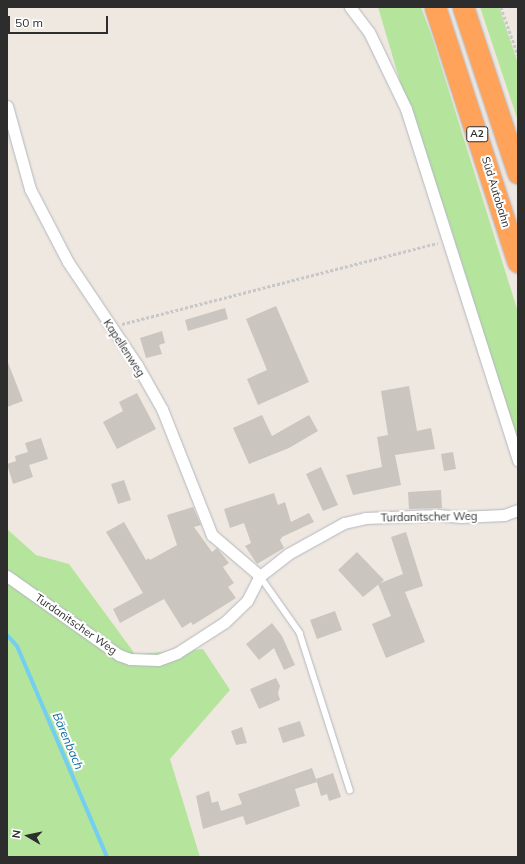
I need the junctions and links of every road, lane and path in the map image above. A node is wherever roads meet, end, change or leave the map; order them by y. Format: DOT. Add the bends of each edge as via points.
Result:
graph roads {
  1 [pos="350,7"];
  2 [pos="435,7"];
  3 [pos="463,7"];
  4 [pos="501,7"];
  5 [pos="518,55"];
  6 [pos="7,106"];
  7 [pos="518,173"];
  8 [pos="448,241"];
  9 [pos="518,262"];
  10 [pos="114,332"];
  11 [pos="518,461"];
  12 [pos="518,510"];
  13 [pos="7,576"];
  14 [pos="260,576"];
  15 [pos="350,790"];
  1 -- 8 [label="street" via="369,32 406,109"];
  2 -- 9 [label="highway, Süd Autobahn / A2"];
  3 -- 7 [label="highway, A2"];
  4 -- 5 [label="path"];
  6 -- 10 [label="street, Kapellenweg" via="30,189 68,262"];
  8 -- 10 [label="path" via="124,321"];
  8 -- 11 [label="street"];
  10 -- 14 [label="street, Kapellenweg" via="162,409 212,535"];
  12 -- 14 [label="street, Turdanitscher Weg" via="504,515 365,518 344,523 288,554"];
  13 -- 14 [label="street, Turdanitscher Weg" via="119,655 130,660 158,660 177,653 225,622 247,601"];
  14 -- 15 [label="lane" via="300,633"];
}
